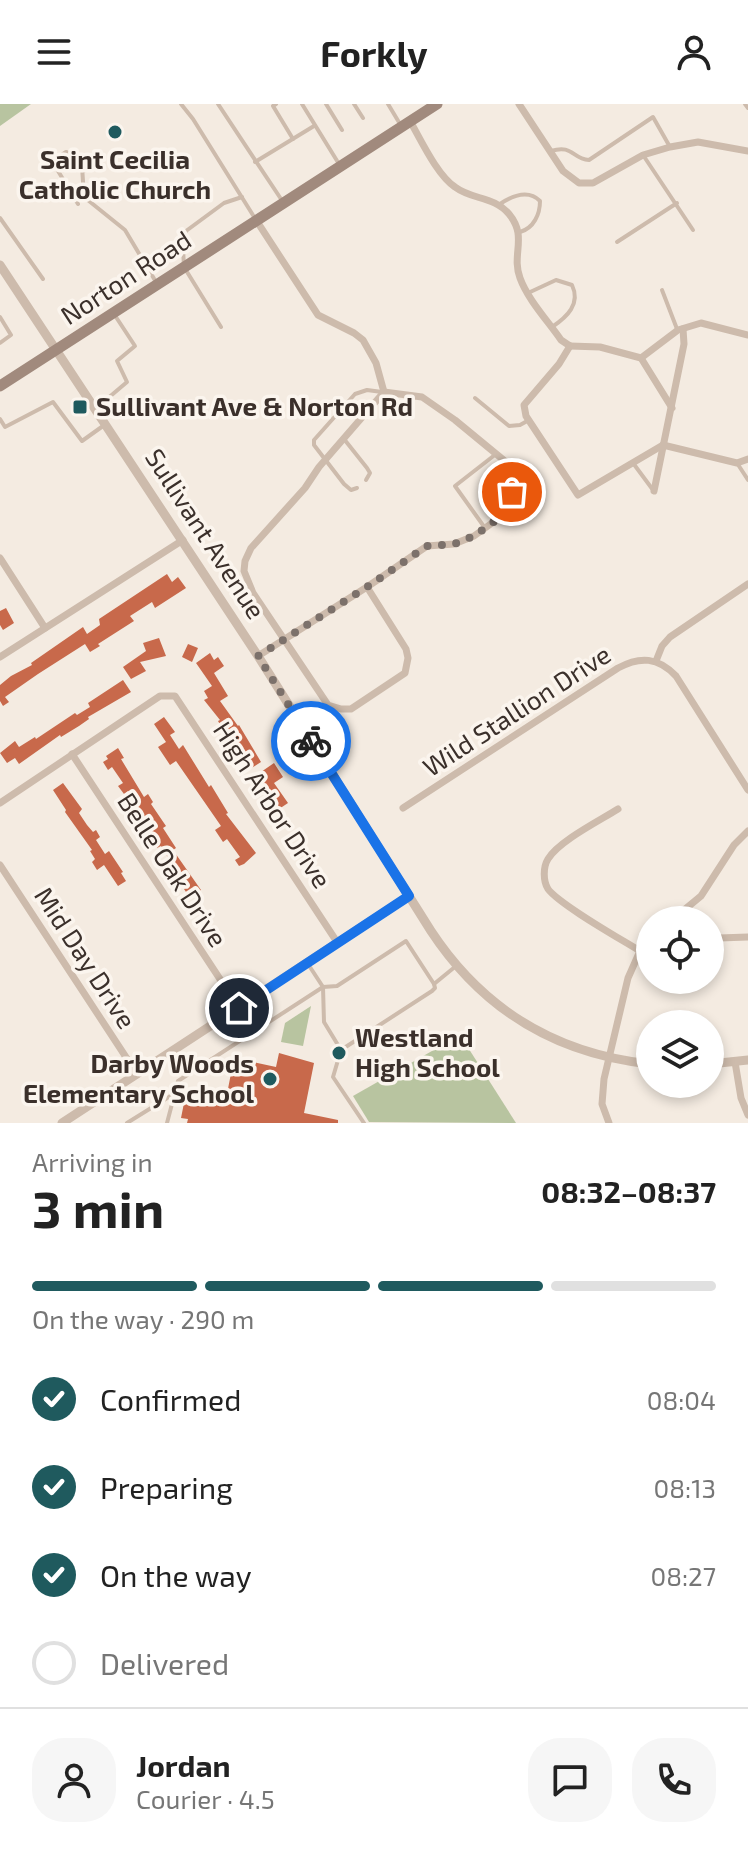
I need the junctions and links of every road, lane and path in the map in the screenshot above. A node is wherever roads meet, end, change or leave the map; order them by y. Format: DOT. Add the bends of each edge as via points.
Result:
graph roads {
  1 [pos="181,104"];
  2 [pos="218,104"];
  3 [pos="276,104"];
  4 [pos="302,104"];
  5 [pos="326,104"];
  6 [pos="354,104"];
  7 [pos="388,104"];
  8 [pos="519,104"];
  9 [pos="430,106"];
  10 [pos="363,118"];
  11 [pos="406,124"];
  12 [pos="315,126"];
  13 [pos="342,130"];
  14 [pos="293,139"];
  15 [pos="670,147"];
  16 [pos="551,151"];
  17 [pos="748,151"];
  18 [pos="643,155"];
  19 [pos="255,162"];
  20 [pos="340,166"];
  21 [pos="242,197"];
  22 [pos="283,203"];
  23 [pos="677,203"];
  24 [pos="78,204"];
  25 [pos="499,204"];
  26 [pos="0,218"];
  27 [pos="256,220"];
  28 [pos="693,230"];
  29 [pos="520,232"];
  30 [pos="617,242"];
  31 [pos="0,265"];
  32 [pos="184,267"];
  33 [pos="43,279"];
  34 [pos="5,282"];
  35 [pos="157,284"];
  36 [pos="662,290"];
  37 [pos="528,293"];
  38 [pos="113,312"];
  39 [pos="0,317"];
  40 [pos="221,327"];
  41 [pos="552,327"];
  42 [pos="681,329"];
  43 [pos="748,335"];
  44 [pos="0,343"];
  45 [pos="570,346"];
  46 [pos="55,350"];
  47 [pos="641,358"];
  48 [pos="0,386"];
  49 [pos="384,392"];
  50 [pos="475,398"];
  51 [pos="672,408"];
  52 [pos="94,410"];
  53 [pos="529,420"];
  54 [pos="1,423"];
  55 [pos="105,425"];
  56 [pos="344,439"];
  57 [pos="663,445"];
  58 [pos="496,454"];
  59 [pos="748,459"];
  60 [pos="326,460"];
  61 [pos="633,463"];
  62 [pos="737,463"];
  63 [pos="366,480"];
  64 [pos="748,480"];
  65 [pos="357,488"];
  66 [pos="654,491"];
  67 [pos="485,528"];
  68 [pos="183,540"];
  69 [pos="0,558"];
  70 [pos="748,584"];
  71 [pos="367,587"];
  72 [pos="45,628"];
  73 [pos="284,639"];
  74 [pos="258,656"];
  75 [pos="0,657"];
  76 [pos="656,661"];
  77 [pos="72,754"];
  78 [pos="748,790"];
  79 [pos="0,803"];
  80 [pos="403,808"];
  81 [pos="618,809"];
  82 [pos="748,831"];
  83 [pos="0,865"];
  84 [pos="409,896"];
  85 [pos="690,906"];
  86 [pos="748,937"];
  87 [pos="724,938"];
  88 [pos="337,942"];
  89 [pos="636,948"];
  90 [pos="636,960"];
  91 [pos="308,964"];
  92 [pos="456,966"];
  93 [pos="434,984"];
  94 [pos="323,987"];
  95 [pos="239,1008"];
  96 [pos="341,1050"];
  97 [pos="609,1059"];
  98 [pos="748,1060"];
  99 [pos="636,1062"];
  100 [pos="735,1062"];
  101 [pos="724,1063"];
  102 [pos="137,1074"];
  103 [pos="173,1095"];
  104 [pos="748,1115"];
  105 [pos="62,1123"];
  106 [pos="127,1123"];
  107 [pos="167,1123"];
  108 [pos="364,1123"];
  109 [pos="609,1123"];
  1 -- 21 [label="lane"];
  2 -- 19 [label="lane"];
  3 -- 14 [label="lane"];
  4 -- 12 [label="lane"];
  5 -- 13 [label="lane"];
  6 -- 10 [label="lane"];
  7 -- 11 [label="lane"];
  8 -- 16 [label="street"];
  9 -- 11 [label="main road, Norton Road"];
  11 -- 20 [label="main road, Norton Road"];
  11 -- 25 [label="street" via="456,189"];
  12 -- 14 [label="lane"];
  12 -- 20 [label="lane"];
  14 -- 19 [label="lane"];
  15 -- 16 [label="lane" via="653,117 589,160 571,150"];
  15 -- 17 [label="street" via="698,142"];
  15 -- 18 [label="street"];
  16 -- 18 [label="street" via="567,177 586,184"];
  18 -- 23 [label="lane"];
  19 -- 22 [label="lane"];
  20 -- 22 [label="main road, Norton Road"];
  21 -- 27 [label="lane"];
  21 -- 32 [label="lane" via="224,203 186,231"];
  22 -- 27 [label="main road, Norton Road"];
  23 -- 28 [label="lane"];
  23 -- 30 [label="lane"];
  24 -- 35 [label="lane" via="52,161 66,152 77,156 82,166 84,197 125,230"];
  25 -- 29 [label="street"];
  25 -- 29 [label="lane" via="519,195 538,198 534,222"];
  26 -- 33 [label="lane"];
  27 -- 32 [label="main road, Norton Road"];
  27 -- 49 [label="street" via="318,315 363,340"];
  29 -- 37 [label="street" via="519,274"];
  31 -- 34 [label="street, Sullivant Avenue"];
  32 -- 35 [label="main road, Norton Road"];
  32 -- 40 [label="lane"];
  34 -- 46 [label="street, Sullivant Avenue"];
  35 -- 38 [label="main road, Norton Road"];
  36 -- 42 [label="lane"];
  37 -- 41 [label="street"];
  37 -- 41 [label="lane" via="556,280 572,285 573,306"];
  38 -- 46 [label="main road, Norton Road"];
  38 -- 52 [label="lane" via="135,346 117,361 127,382"];
  39 -- 44 [label="lane" via="11,335"];
  41 -- 45 [label="street"];
  42 -- 43 [label="street" via="701,323"];
  42 -- 47 [label="street"];
  42 -- 51 [label="street" via="684,344"];
  45 -- 47 [label="street" via="600,347"];
  45 -- 53 [label="street" via="524,405"];
  46 -- 48 [label="main road, Norton Road"];
  46 -- 52 [label="street, Sullivant Avenue"];
  47 -- 51 [label="street"];
  49 -- 56 [label="street"];
  49 -- 58 [label="street" via="422,397"];
  49 -- 60 [label="lane" via="355,394 317,434 314,445"];
  50 -- 53 [label="lane" via="509,426"];
  51 -- 57 [label="street"];
  52 -- 55 [label="street, Sullivant Avenue"];
  53 -- 61 [label="street" via="578,495"];
  54 -- 55 [label="lane" via="5,427 53,402 82,441"];
  55 -- 68 [label="street, Sullivant Avenue"];
  56 -- 60 [label="street"];
  56 -- 63 [label="lane" via="370,473"];
  57 -- 61 [label="street"];
  57 -- 62 [label="street"];
  57 -- 66 [label="street"];
  58 -- 67 [label="street" via="514,481 507,506"];
  58 -- 67 [label="lane" via="455,486"];
  59 -- 62 [label="street"];
  60 -- 65 [label="lane" via="347,488"];
  60 -- 73 [label="street" via="245,561 253,593"];
  61 -- 66 [label="lane"];
  62 -- 64 [label="lane"];
  67 -- 71 [label="street" via="454,544 427,546"];
  68 -- 72 [label="street"];
  68 -- 74 [label="street, Sullivant Avenue"];
  69 -- 72 [label="street"];
  70 -- 76 [label="street" via="670,637"];
  71 -- 73 [label="street"];
  71 -- 73 [label="street" via="408,658 400,678 363,703 351,709 328,705"];
  72 -- 75 [label="street"];
  73 -- 74 [label="street"];
  74 -- 84 [label="street, Sullivant Avenue"];
  76 -- 78 [label="street" via="676,676"];
  76 -- 80 [label="street, Wild Stallion Drive" via="618,668"];
  77 -- 79 [label="street"];
  77 -- 88 [label="street, High Arbor Drive" via="160,696 179,699"];
  77 -- 95 [label="street, Belle Oak Drive"];
  81 -- 89 [label="street" via="553,853 545,866 545,882 560,900"];
  82 -- 85 [label="street"];
  83 -- 102 [label="street, Mid Day Drive"];
  84 -- 88 [label="street"];
  84 -- 92 [label="street, Sullivant Avenue"];
  86 -- 87 [label="street"];
  88 -- 91 [label="street"];
  90 -- 97 [label="street"];
  91 -- 94 [label="lane"];
  91 -- 95 [label="street"];
  92 -- 93 [label="lane"];
  92 -- 97 [label="street, Sullivant Avenue" via="531,1028"];
  93 -- 94 [label="lane" via="406,941 337,986"];
  93 -- 96 [label="lane" via="432,991"];
  94 -- 96 [label="lane" via="324,1022"];
  94 -- 103 [label="lane" via="178,1081"];
  95 -- 102 [label="street"];
  96 -- 108 [label="lane" via="333,1077"];
  97 -- 99 [label="street, Sullivant Avenue"];
  97 -- 109 [label="street" via="602,1096"];
  98 -- 100 [label="street"];
  100 -- 101 [label="street"];
  100 -- 104 [label="street"];
  102 -- 105 [label="street"];
  103 -- 106 [label="lane"];
  103 -- 107 [label="lane"];
}
